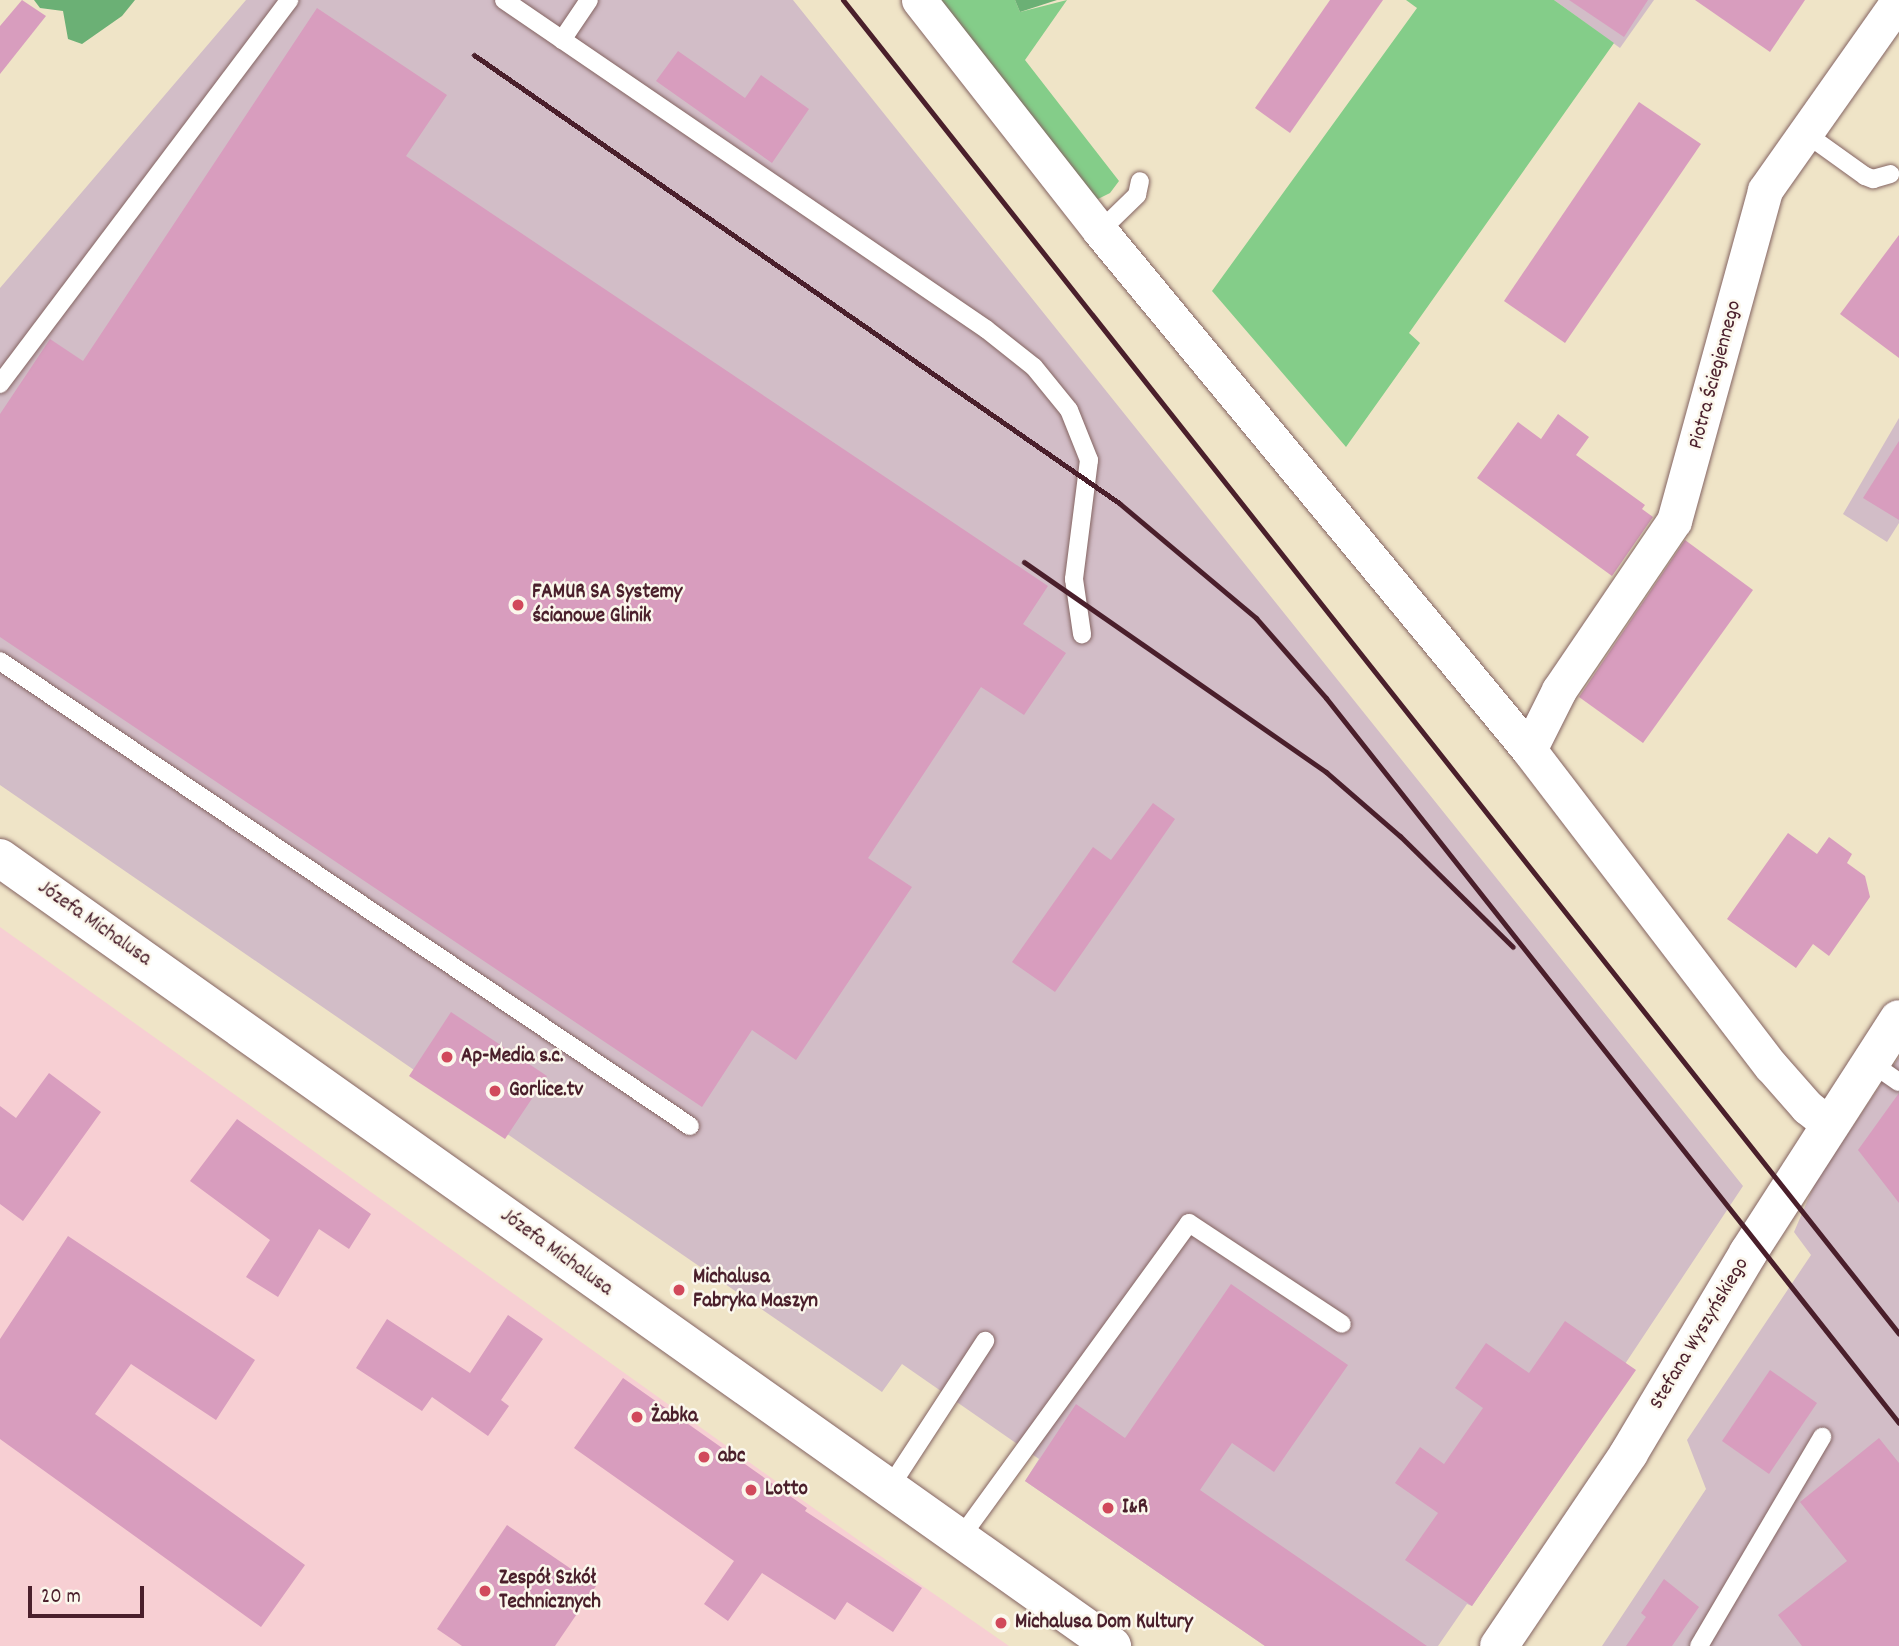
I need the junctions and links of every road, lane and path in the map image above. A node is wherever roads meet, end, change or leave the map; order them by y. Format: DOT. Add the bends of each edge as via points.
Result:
graph roads {
  1 [pos="289,0"];
  2 [pos="504,0"];
  3 [pos="589,0"];
  4 [pos="919,0"];
  5 [pos="1899,0"];
  6 [pos="562,40"];
  7 [pos="1805,133"];
  8 [pos="1890,174"];
  9 [pos="1140,181"];
  10 [pos="1100,231"];
  11 [pos="0,384"];
  12 [pos="1082,634"];
  13 [pos="0,661"];
  14 [pos="1529,750"];
  15 [pos="0,858"];
  16 [pos="1899,1019"];
  17 [pos="1885,1072"];
  18 [pos="1830,1125"];
  19 [pos="690,1126"];
  20 [pos="1342,1324"];
  21 [pos="985,1341"];
  22 [pos="1822,1437"];
  23 [pos="888,1490"];
  24 [pos="958,1541"];
  25 [pos="1112,1646"];
  26 [pos="1499,1646"];
  27 [pos="1699,1646"];
  1 -- 11 [label="lane"];
  2 -- 6 [label="lane"];
  3 -- 6 [label="lane"];
  4 -- 10 [label="street"];
  5 -- 7 [label="street, Piotra Ściegiennego"];
  6 -- 12 [label="lane" via="986,329 1034,367 1069,410 1089,460 1074,579"];
  7 -- 8 [label="lane" via="1865,176 1873,179"];
  7 -- 14 [label="street, Piotra Ściegiennego" via="1765,190 1674,521 1559,690"];
  9 -- 10 [label="lane" via="1137,195"];
  10 -- 14 [label="street"];
  13 -- 19 [label="lane"];
  14 -- 18 [label="street" via="1771,1066 1807,1107"];
  15 -- 23 [label="street, Józefa Michalusa"];
  16 -- 17 [label="street, Stefana Wyszyńskiego"];
  17 -- 18 [label="street, Stefana Wyszyńskiego"];
  18 -- 26 [label="street, Stefana Wyszyńskiego" via="1629,1453"];
  20 -- 24 [label="lane" via="1189,1223"];
  21 -- 23 [label="lane"];
  22 -- 27 [label="lane"];
  23 -- 24 [label="street, Józefa Michalusa"];
  24 -- 25 [label="street, Józefa Michalusa"];
}
